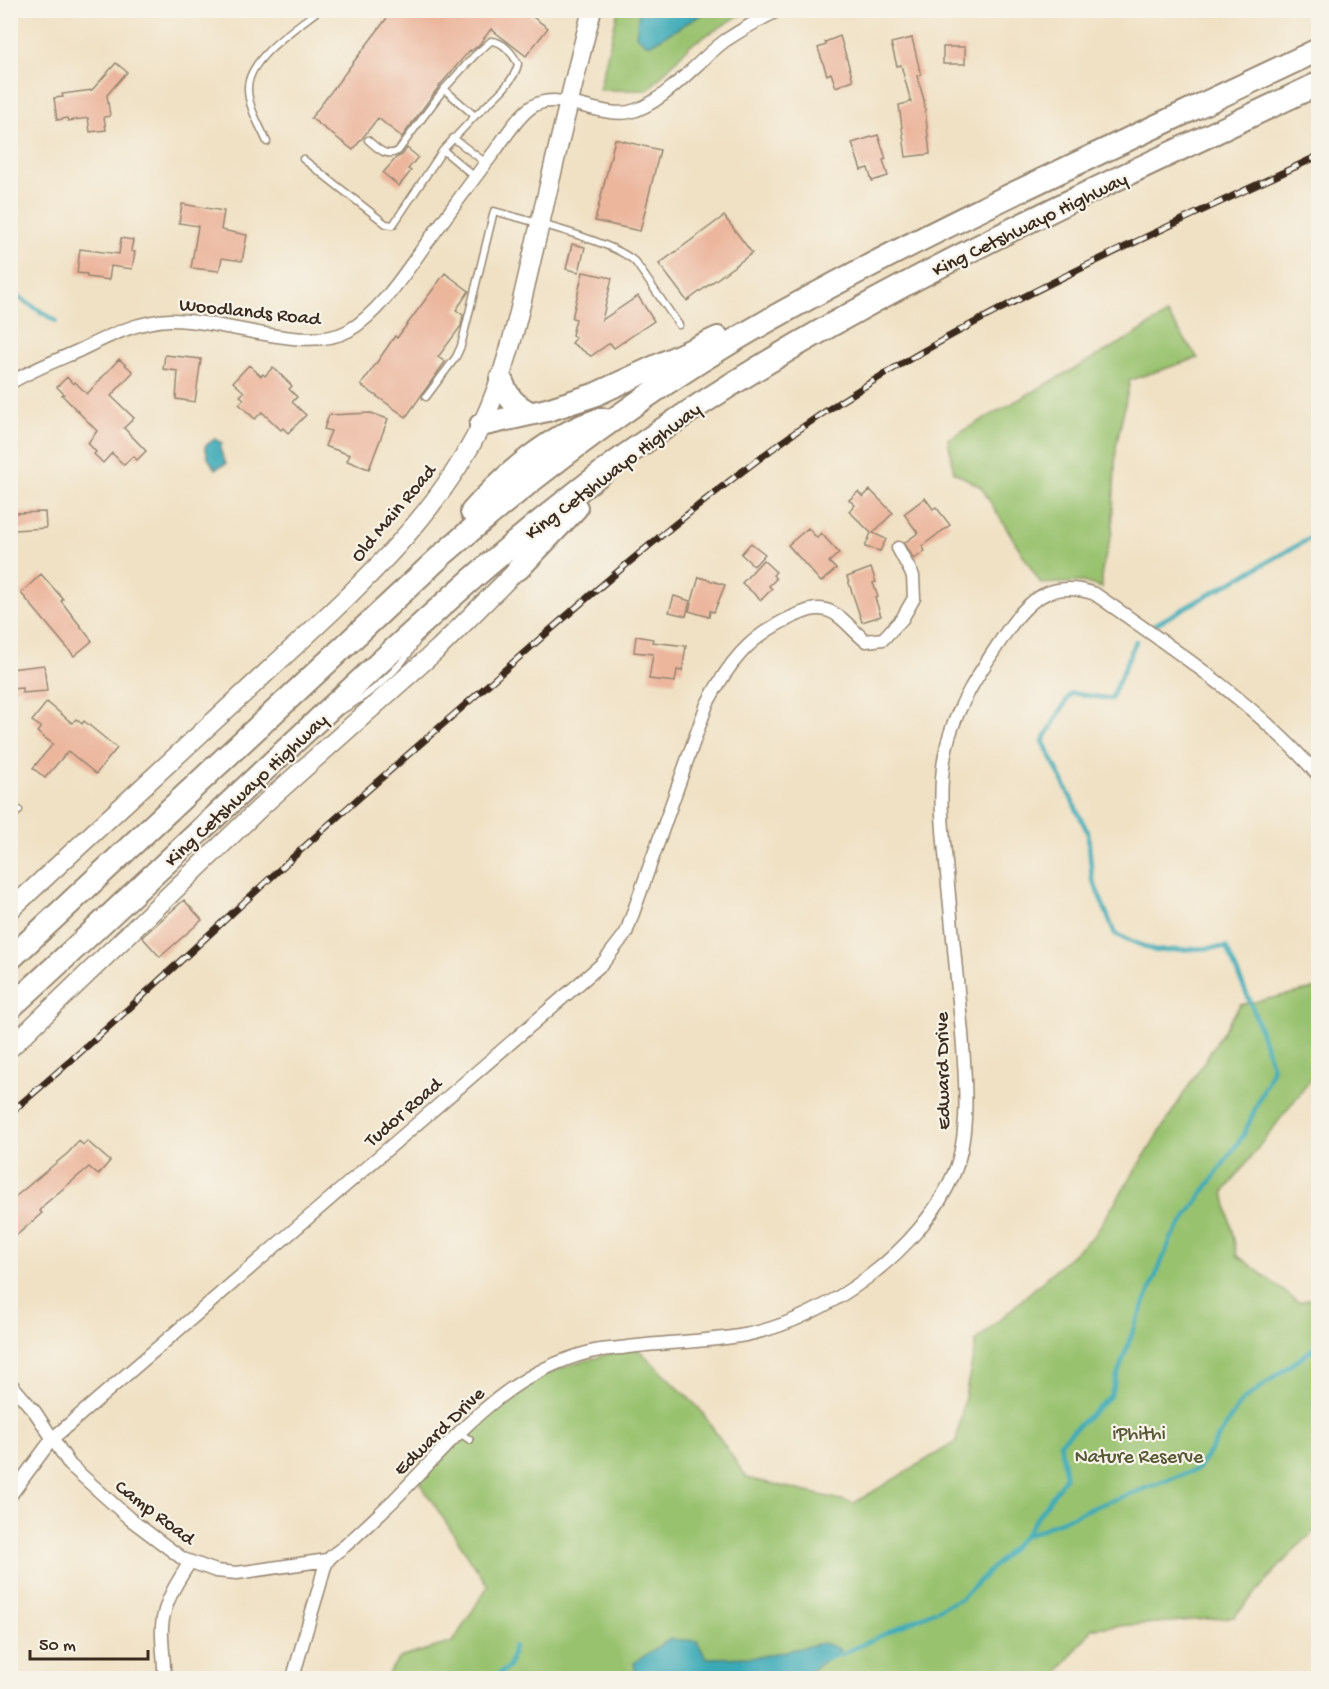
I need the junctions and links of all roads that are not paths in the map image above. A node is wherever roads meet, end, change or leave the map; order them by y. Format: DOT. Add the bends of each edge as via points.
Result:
graph roads {
  1 [pos="319,10"];
  2 [pos="592,10"];
  3 [pos="779,10"];
  4 [pos="1318,50"];
  5 [pos="1318,84"];
  6 [pos="444,89"];
  7 [pos="567,104"];
  8 [pos="475,116"];
  9 [pos="453,138"];
  10 [pos="368,140"];
  11 [pos="267,142"];
  12 [pos="443,150"];
  13 [pos="303,159"];
  14 [pos="486,163"];
  15 [pos="475,177"];
  16 [pos="540,225"];
  17 [pos="794,306"];
  18 [pos="679,325"];
  19 [pos="501,379"];
  20 [pos="10,383"];
  21 [pos="426,397"];
  22 [pos="530,412"];
  23 [pos="481,425"];
  24 [pos="624,456"];
  25 [pos="898,548"];
  26 [pos="519,568"];
  27 [pos="1318,775"];
  28 [pos="19,810"];
  29 [pos="10,820"];
  30 [pos="10,910"];
  31 [pos="10,959"];
  32 [pos="10,1008"];
  33 [pos="10,1048"];
  34 [pos="10,1383"];
  35 [pos="458,1432"];
  36 [pos="52,1438"];
  37 [pos="470,1440"];
  38 [pos="10,1496"];
  39 [pos="327,1560"];
  40 [pos="190,1562"];
  41 [pos="164,1678"];
  42 [pos="293,1678"];
  1 -- 11 [label="lane" via="272,46 248,82 250,101"];
  2 -- 7 [label="street, Old Main Road"];
  3 -- 7 [label="street, Woodlands Road" via="726,40 668,91 630,112"];
  4 -- 17 [label="highway, King Cetshwayo Highway" via="923,239"];
  5 -- 24 [label="highway, King Cetshwayo Highway" via="966,253 849,314 790,347"];
  6 -- 8 [label="lane"];
  6 -- 8 [label="lane" via="491,41 503,45 518,64 517,70"];
  6 -- 10 [label="lane" via="398,151 386,153"];
  7 -- 14 [label="street, Woodlands Road" via="546,100 528,110"];
  7 -- 16 [label="street, Old Main Road"];
  8 -- 9 [label="lane"];
  9 -- 12 [label="lane"];
  9 -- 14 [label="lane"];
  12 -- 13 [label="lane" via="393,225 386,224"];
  12 -- 15 [label="lane"];
  14 -- 15 [label="street, Woodlands Road"];
  15 -- 20 [label="street, Woodlands Road" via="370,315 348,331 331,338 303,339 190,321 148,322"];
  16 -- 18 [label="lane" via="628,254"];
  16 -- 19 [label="street, Old Main Road"];
  16 -- 21 [label="lane" via="494,212 461,346"];
  17 -- 22 [label="highway" via="594,395"];
  17 -- 31 [label="highway, King Cetshwayo Highway" via="672,380 501,504"];
  19 -- 22 [label="highway" via="517,406"];
  19 -- 23 [label="street, Old Main Road"];
  22 -- 23 [label="highway"];
  23 -- 30 [label="street, Old Main Road" via="446,486 389,556"];
  24 -- 26 [label="highway"];
  24 -- 32 [label="highway, King Cetshwayo Highway" via="542,520 431,616"];
  25 -- 36 [label="street, Tudor Road" via="914,576 914,598 902,619 883,639 866,641 839,616 812,608 776,624 743,649 722,676 707,704 626,933 603,963"];
  26 -- 33 [label="street" via="439,648 264,804"];
  27 -- 35 [label="street, Edward Drive" via="1258,714 1095,594 1061,589 1038,597 1011,624 974,682 950,732 942,763 941,809 964,1061 964,1125 956,1168 941,1200 910,1241 873,1273 797,1319 741,1336 592,1352 550,1366 514,1385"];
  28 -- 29 [label="lane"];
  34 -- 36 [label="street, Camp Road"];
  35 -- 37 [label="lane"];
  35 -- 39 [label="street, Edward Drive" via="390,1504"];
  36 -- 38 [label="street, Tudor Road"];
  36 -- 40 [label="street, Camp Road" via="70,1465 91,1486"];
  39 -- 40 [label="street, Camp Road" via="237,1573"];
  39 -- 42 [label="street"];
  40 -- 41 [label="street" via="172,1590 165,1610"];
}
